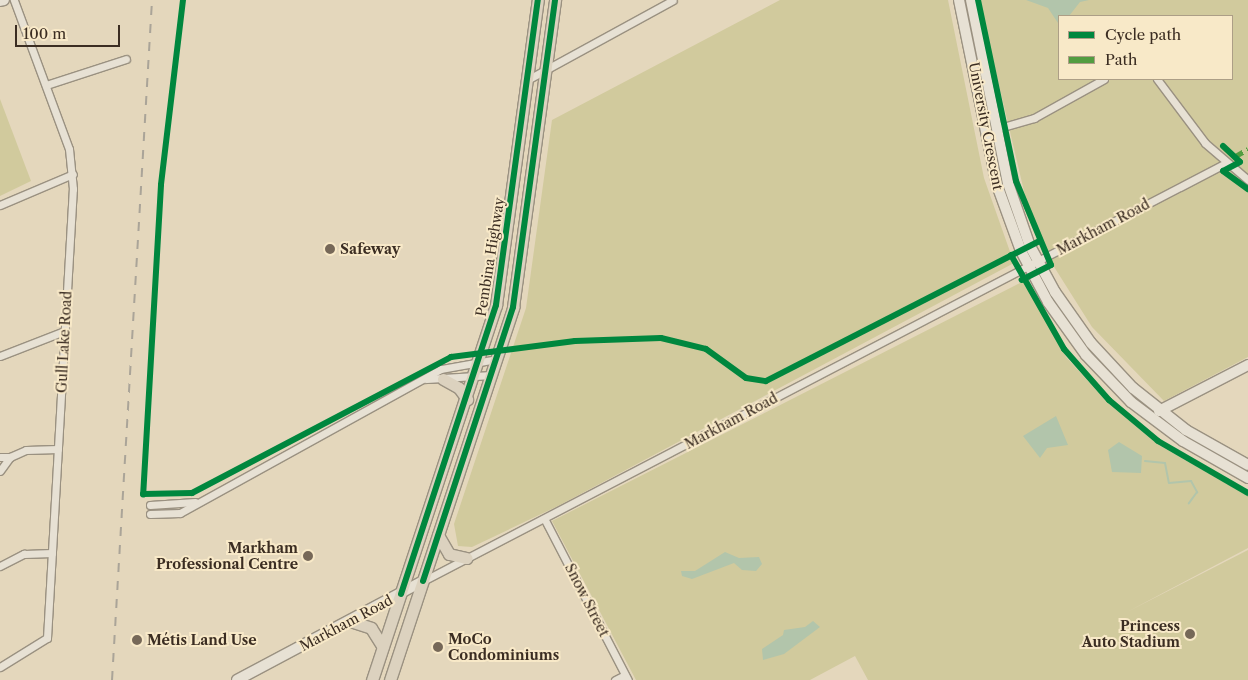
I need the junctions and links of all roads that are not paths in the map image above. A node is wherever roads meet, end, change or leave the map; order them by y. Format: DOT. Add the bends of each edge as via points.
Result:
graph roads {
  1 [pos="4,0"];
  2 [pos="14,0"];
  3 [pos="538,0"];
  4 [pos="555,0"];
  5 [pos="673,0"];
  6 [pos="959,0"];
  7 [pos="971,0"];
  8 [pos="0,2"];
  9 [pos="126,58"];
  10 [pos="545,67"];
  11 [pos="528,80"];
  12 [pos="1102,80"];
  13 [pos="1159,80"];
  14 [pos="46,85"];
  15 [pos="996,129"];
  16 [pos="1226,163"];
  17 [pos="72,174"];
  18 [pos="1248,180"];
  19 [pos="0,205"];
  20 [pos="1038,261"];
  21 [pos="1028,266"];
  22 [pos="64,331"];
  23 [pos="0,356"];
  24 [pos="497,359"];
  25 [pos="479,363"];
  26 [pos="1248,365"];
  27 [pos="492,375"];
  28 [pos="475,376"];
  29 [pos="426,379"];
  30 [pos="443,379"];
  31 [pos="467,399"];
  32 [pos="1160,411"];
  33 [pos="58,449"];
  34 [pos="0,457"];
  35 [pos="10,457"];
  36 [pos="1248,465"];
  37 [pos="0,470"];
  38 [pos="1248,478"];
  39 [pos="197,501"];
  40 [pos="150,505"];
  41 [pos="150,514"];
  42 [pos="546,520"];
  43 [pos="438,535"];
  44 [pos="52,553"];
  45 [pos="467,558"];
  46 [pos="0,566"];
  47 [pos="423,582"];
  48 [pos="401,594"];
  49 [pos="350,621"];
  50 [pos="383,647"];
  51 [pos="0,667"];
  52 [pos="626,677"];
  53 [pos="237,680"];
  54 [pos="372,680"];
  55 [pos="390,680"];
  56 [pos="615,680"];
  1 -- 8 [label="main road"];
  2 -- 14 [label="street, Gull Lake Road"];
  3 -- 11 [label="main road, Pembina Highway"];
  4 -- 10 [label="main road, Pembina Highway"];
  5 -- 10 [label="street"];
  6 -- 21 [label="main road, University Crescent" via="995,178"];
  7 -- 15 [label="main road, University Crescent"];
  9 -- 14 [label="street"];
  10 -- 11 [label="street"];
  10 -- 24 [label="main road, Pembina Highway" via="513,307"];
  11 -- 25 [label="main road, Pembina Highway" via="496,305"];
  12 -- 15 [label="street" via="1034,118"];
  13 -- 16 [label="street" via="1198,134"];
  14 -- 17 [label="street, Gull Lake Road" via="69,149"];
  15 -- 20 [label="main road, University Crescent" via="1014,204"];
  16 -- 18 [label="street"];
  16 -- 20 [label="street, Markham Road"];
  17 -- 19 [label="street"];
  17 -- 22 [label="street, Gull Lake Road"];
  20 -- 21 [label="street, Markham Road"];
  20 -- 32 [label="main road, University Crescent" via="1090,343"];
  21 -- 38 [label="main road, University Crescent" via="1069,333 1125,395 1183,441"];
  21 -- 42 [label="street, Markham Road"];
  22 -- 23 [label="street"];
  22 -- 33 [label="street, Gull Lake Road"];
  24 -- 25 [label="street"];
  24 -- 27 [label="main road, Pembina Highway"];
  25 -- 28 [label="main road, Pembina Highway"];
  25 -- 29 [label="street" via="440,369"];
  26 -- 32 [label="main road"];
  27 -- 28 [label="street"];
  27 -- 43 [label="main road, Pembina Highway"];
  28 -- 30 [label="street"];
  28 -- 31 [label="main road, Pembina Highway"];
  29 -- 30 [label="street"];
  29 -- 39 [label="street"];
  30 -- 31 [label="main road" via="459,388"];
  31 -- 48 [label="main road, Pembina Highway"];
  32 -- 36 [label="main road, University Crescent"];
  33 -- 35 [label="street" via="26,450"];
  33 -- 44 [label="street, Gull Lake Road"];
  34 -- 35 [label="street"];
  35 -- 37 [label="street"];
  39 -- 40 [label="street"];
  39 -- 41 [label="street" via="172,516"];
  42 -- 45 [label="street, Markham Road"];
  42 -- 52 [label="street, Snow Street"];
  43 -- 45 [label="main road" via="449,554"];
  43 -- 47 [label="main road, Pembina Highway"];
  44 -- 46 [label="street" via="24,554"];
  44 -- 51 [label="street, Gull Lake Road" via="47,638"];
  45 -- 47 [label="street, Markham Road"];
  47 -- 48 [label="main road, Markham Road"];
  47 -- 55 [label="main road, Pembina Highway"];
  48 -- 49 [label="main road, Markham Road"];
  48 -- 50 [label="main road, Pembina Highway"];
  49 -- 50 [label="main road" via="371,628"];
  49 -- 53 [label="main road, Markham Road"];
  50 -- 54 [label="main road, Pembina Highway"];
  52 -- 56 [label="street"];
}
